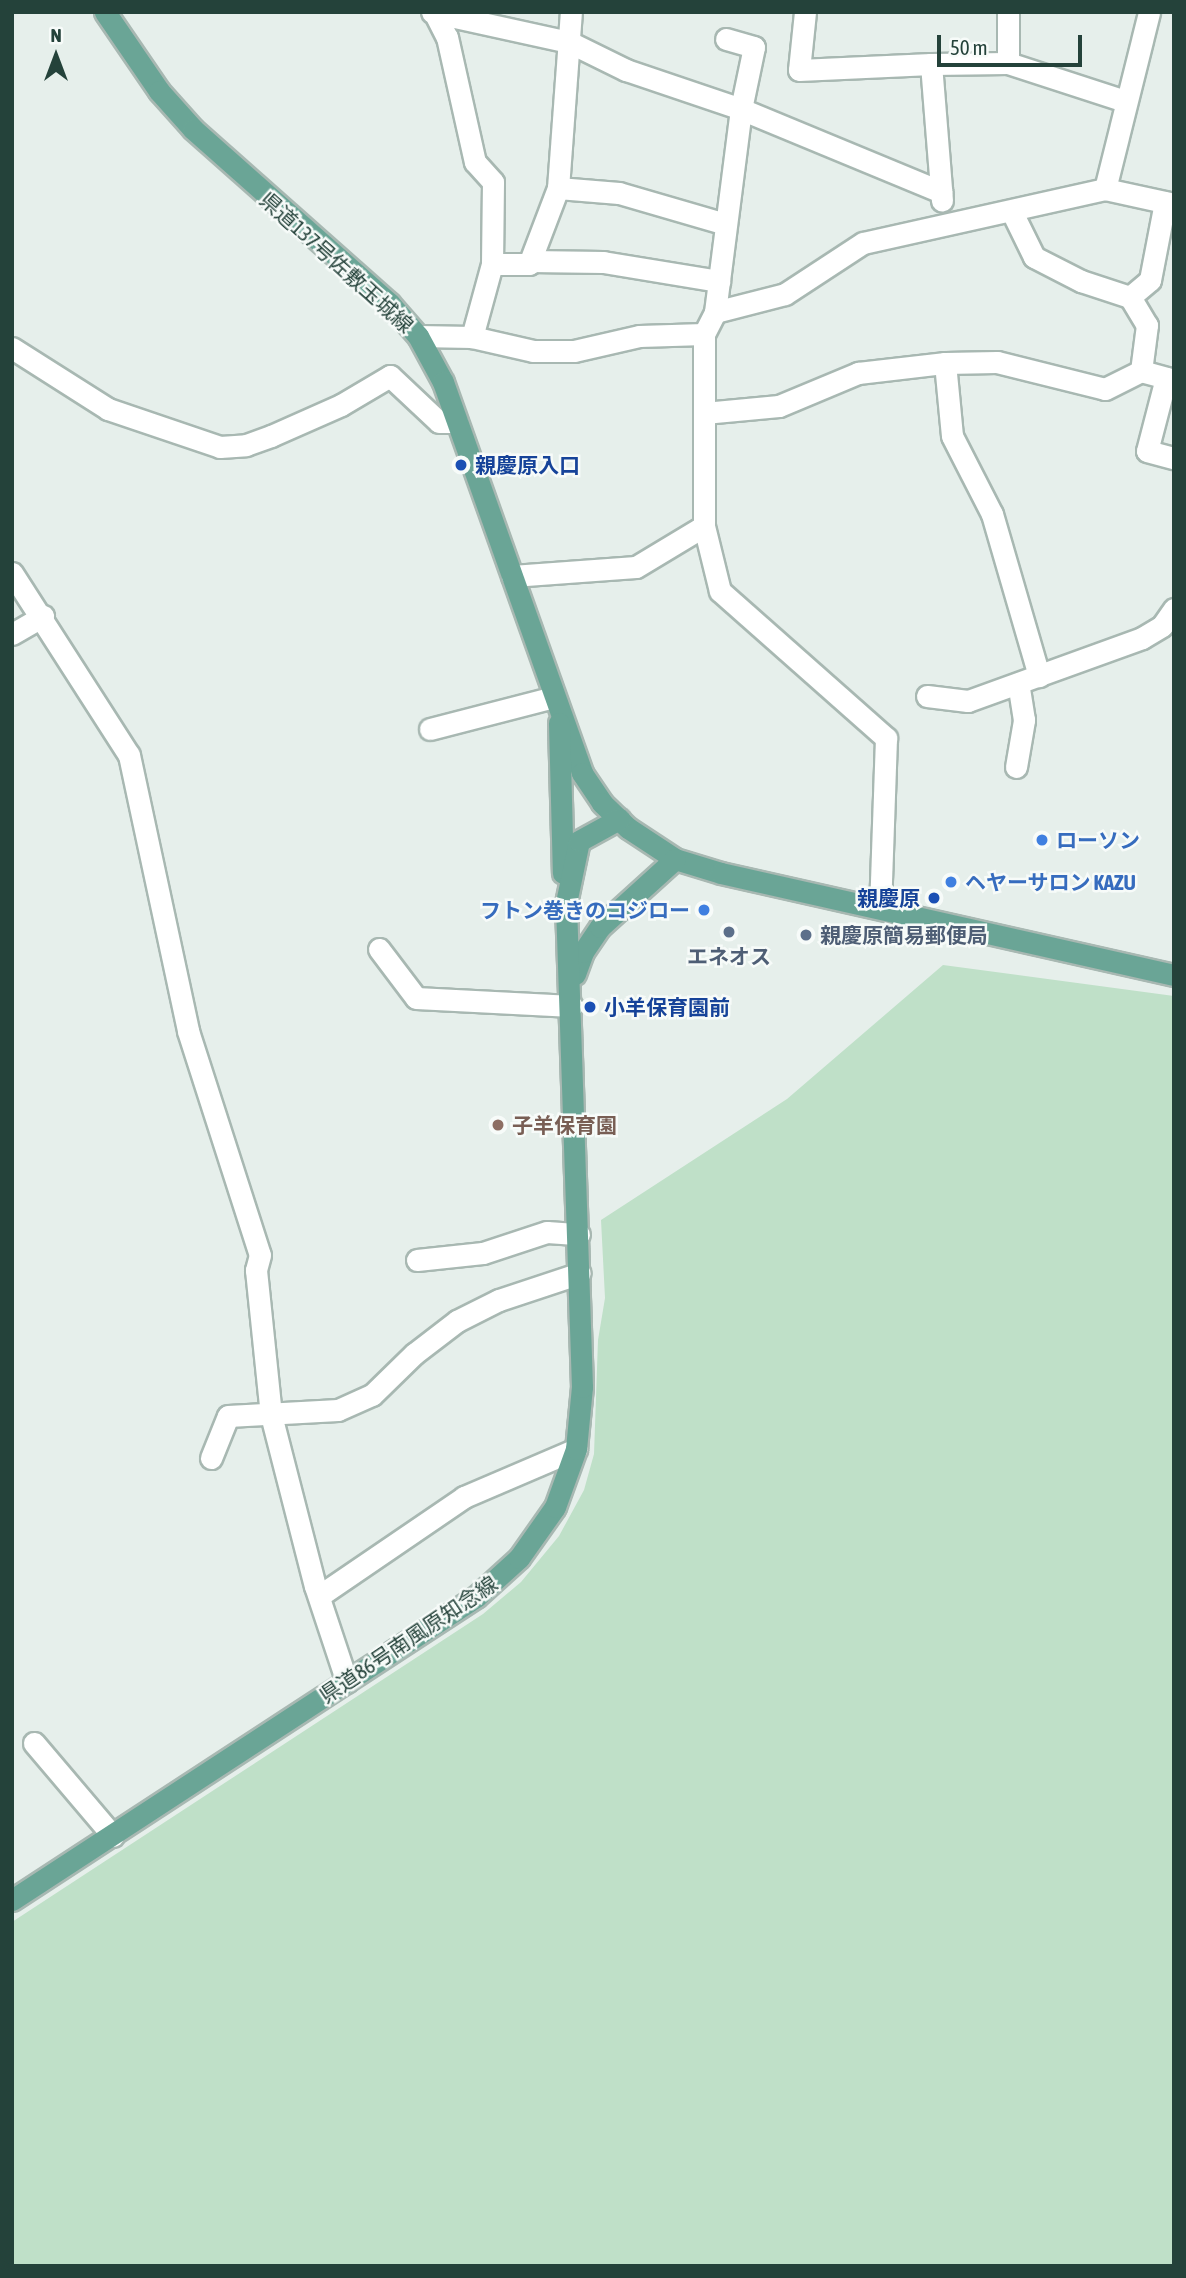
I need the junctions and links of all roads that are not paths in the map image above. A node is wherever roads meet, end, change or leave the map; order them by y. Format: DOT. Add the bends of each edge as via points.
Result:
graph roads {
  1 [pos="105,12"];
  2 [pos="571,12"];
  3 [pos="805,12"];
  4 [pos="1008,12"];
  5 [pos="1149,12"];
  6 [pos="433,13"];
  7 [pos="726,39"];
  8 [pos="569,42"];
  9 [pos="931,64"];
  10 [pos="1008,64"];
  11 [pos="1125,101"];
  12 [pos="741,109"];
  13 [pos="558,188"];
  14 [pos="1105,189"];
  15 [pos="941,192"];
  16 [pos="1169,203"];
  17 [pos="1012,212"];
  18 [pos="726,224"];
  19 [pos="945,224"];
  20 [pos="530,261"];
  21 [pos="492,264"];
  22 [pos="719,281"];
  23 [pos="1129,297"];
  24 [pos="715,312"];
  25 [pos="704,334"];
  26 [pos="418,336"];
  27 [pos="472,337"];
  28 [pos="12,348"];
  29 [pos="945,363"];
  30 [pos="1141,371"];
  31 [pos="1170,379"];
  32 [pos="704,414"];
  33 [pos="457,422"];
  34 [pos="1174,458"];
  35 [pos="704,526"];
  36 [pos="12,573"];
  37 [pos="512,576"];
  38 [pos="1174,609"];
  39 [pos="43,616"];
  40 [pos="12,634"];
  41 [pos="1039,676"];
  42 [pos="1018,683"];
  43 [pos="927,696"];
  44 [pos="557,706"];
  45 [pos="430,729"];
  46 [pos="1016,767"];
  47 [pos="619,819"];
  48 [pos="675,859"];
  49 [pos="566,903"];
  50 [pos="880,907"];
  51 [pos="379,949"];
  52 [pos="1174,975"];
  53 [pos="572,985"];
  54 [pos="572,1006"];
  55 [pos="579,1234"];
  56 [pos="416,1260"];
  57 [pos="580,1273"];
  58 [pos="271,1415"];
  59 [pos="576,1449"];
  60 [pos="211,1458"];
  61 [pos="319,1596"];
  62 [pos="347,1682"];
  63 [pos="34,1743"];
  64 [pos="113,1836"];
  65 [pos="12,1900"];
  1 -- 26 [label="main road, 県道137号佐敷玉城線" via="159,91 193,129 389,303"];
  2 -- 8 [label="street"];
  3 -- 9 [label="street" via="799,70"];
  4 -- 10 [label="street"];
  5 -- 11 [label="street"];
  6 -- 8 [label="street"];
  6 -- 21 [label="street" via="447,37 475,162 493,182"];
  7 -- 12 [label="street" via="754,47"];
  8 -- 12 [label="street" via="626,69"];
  8 -- 13 [label="street"];
  9 -- 10 [label="street"];
  9 -- 15 [label="street"];
  10 -- 11 [label="street"];
  11 -- 14 [label="street"];
  12 -- 15 [label="street"];
  12 -- 18 [label="street"];
  13 -- 18 [label="street" via="619,194"];
  13 -- 20 [label="street"];
  14 -- 16 [label="street"];
  14 -- 17 [label="street"];
  15 -- 19 [label="street"];
  16 -- 23 [label="street" via="1150,280"];
  17 -- 19 [label="street"];
  17 -- 23 [label="street" via="1034,257 1080,281"];
  18 -- 22 [label="street"];
  19 -- 24 [label="street" via="863,243 786,294"];
  20 -- 21 [label="street"];
  20 -- 22 [label="street" via="604,262"];
  21 -- 27 [label="street"];
  22 -- 24 [label="street"];
  23 -- 30 [label="street" via="1147,325"];
  24 -- 25 [label="street"];
  25 -- 27 [label="street" via="639,336 574,351 533,352"];
  25 -- 32 [label="street"];
  26 -- 27 [label="street"];
  26 -- 33 [label="main road, 県道137号佐敷玉城線"];
  28 -- 33 [label="street" via="108,409 220,447 246,445 271,436 341,405 390,376 439,422"];
  29 -- 30 [label="street" via="997,362 1105,389"];
  29 -- 32 [label="street" via="858,373 779,406"];
  29 -- 41 [label="street" via="951,436 992,514"];
  30 -- 31 [label="street"];
  31 -- 34 [label="street" via="1147,451"];
  32 -- 35 [label="street"];
  33 -- 37 [label="main road, 県道137号佐敷玉城線"];
  35 -- 37 [label="street" via="636,567"];
  35 -- 50 [label="street" via="720,591 886,738"];
  36 -- 39 [label="street"];
  37 -- 44 [label="main road, 県道137号佐敷玉城線"];
  38 -- 41 [label="street" via="1162,626 1142,638"];
  39 -- 40 [label="street"];
  39 -- 58 [label="street" via="129,754 188,1031 260,1255 256,1270"];
  41 -- 42 [label="street"];
  42 -- 43 [label="street" via="968,701"];
  42 -- 46 [label="street" via="1024,720"];
  44 -- 45 [label="street"];
  44 -- 47 [label="main road, 県道137号佐敷玉城線" via="590,787"];
  44 -- 49 [label="main road" via="558,809"];
  47 -- 48 [label="main road"];
  47 -- 49 [label="main road, 県道86号南風原知念線" via="579,841"];
  48 -- 50 [label="main road"];
  48 -- 53 [label="main road, 県道86号南風原知念線" via="600,927 583,952"];
  49 -- 53 [label="main road, 県道86号南風原知念線"];
  50 -- 52 [label="main road"];
  51 -- 54 [label="street" via="416,998"];
  53 -- 54 [label="main road, 県道86号南風原知念線"];
  54 -- 55 [label="main road, 県道86号南風原知念線"];
  55 -- 56 [label="street" via="547,1232 483,1253"];
  55 -- 57 [label="main road, 県道86号南風原知念線"];
  57 -- 58 [label="street" via="499,1300 457,1321 372,1395 338,1410"];
  57 -- 59 [label="main road, 県道86号南風原知念線" via="582,1387"];
  58 -- 60 [label="street" via="229,1416"];
  58 -- 61 [label="street"];
  59 -- 61 [label="street" via="464,1497"];
  59 -- 62 [label="main road, 県道86号南風原知念線" via="555,1507 506,1572"];
  61 -- 62 [label="street"];
  62 -- 64 [label="main road, 県道86号南風原知念線"];
  63 -- 64 [label="street"];
  64 -- 65 [label="main road, 県道86号南風原知念線"];
}
